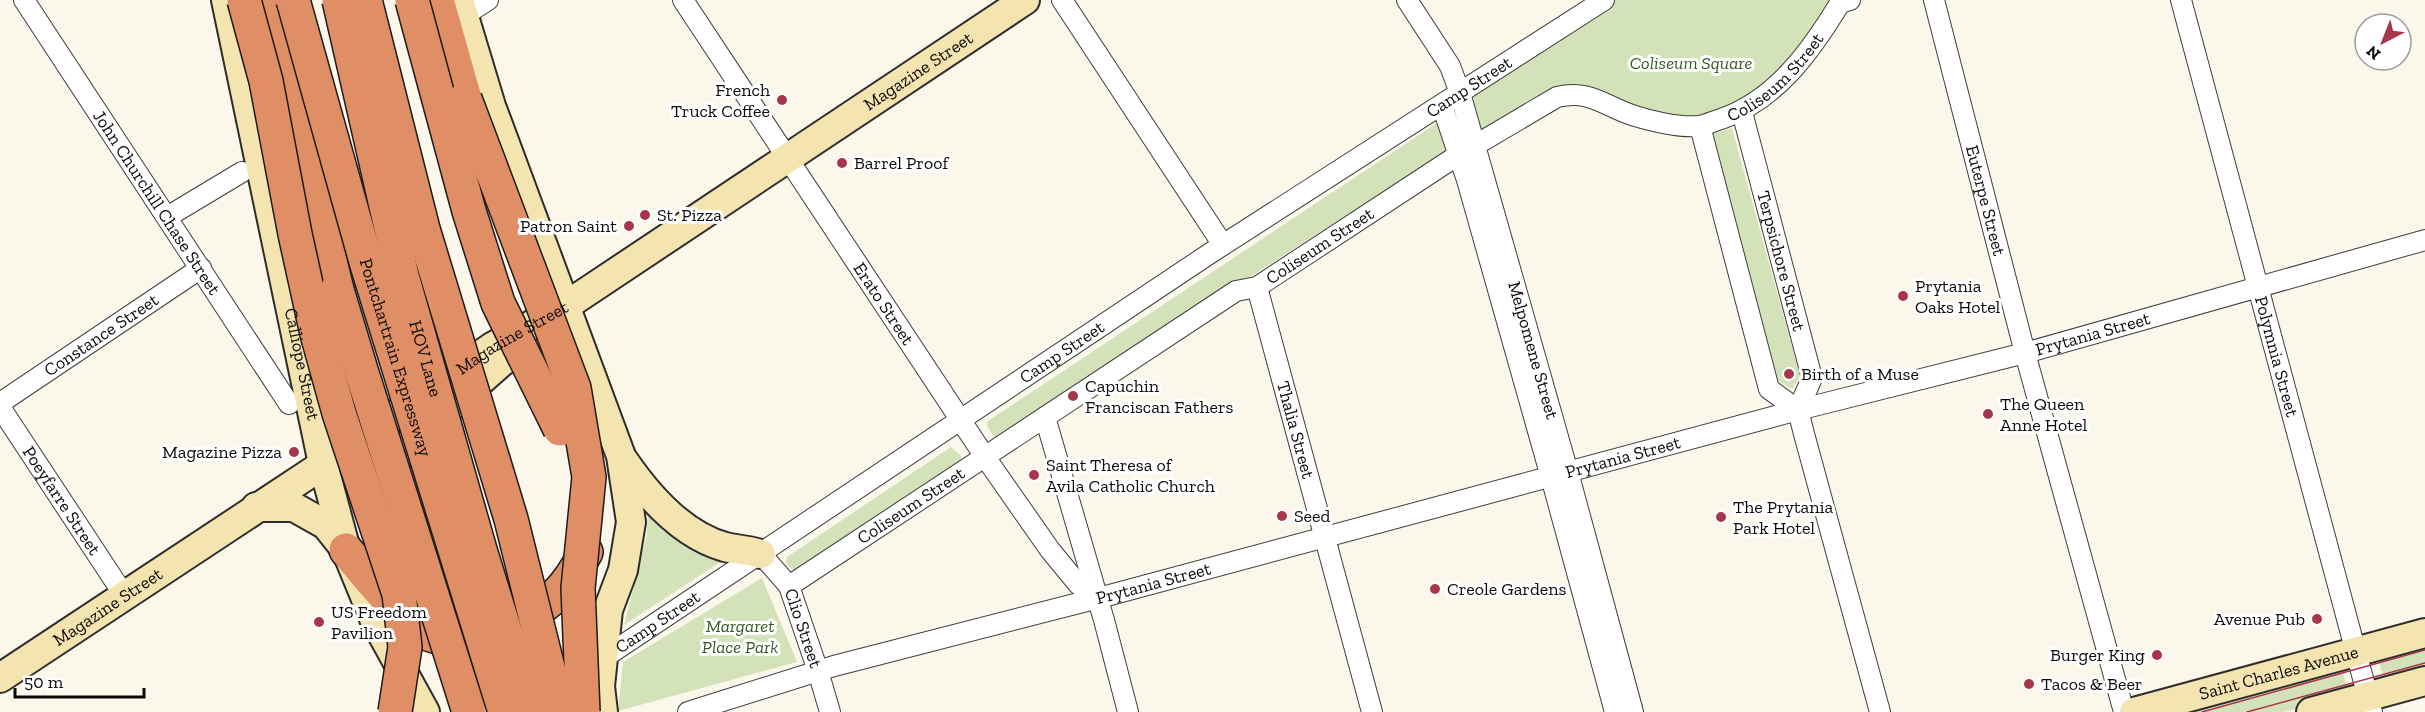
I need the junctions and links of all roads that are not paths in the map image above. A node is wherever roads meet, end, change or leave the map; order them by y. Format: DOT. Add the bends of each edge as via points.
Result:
graph roads {
  1 [pos="24,0"];
  2 [pos="226,0"];
  3 [pos="244,0"];
  4 [pos="265,0"];
  5 [pos="293,0"];
  6 [pos="339,0"];
  7 [pos="365,0"];
  8 [pos="412,0"];
  9 [pos="488,0"];
  10 [pos="683,0"];
  11 [pos="1024,0"];
  12 [pos="1062,0"];
  13 [pos="1407,0"];
  14 [pos="1604,0"];
  15 [pos="1850,0"];
  16 [pos="1934,0"];
  17 [pos="2181,0"];
  18 [pos="453,5"];
  19 [pos="1460,93"];
  20 [pos="1442,105"];
  21 [pos="1742,112"];
  22 [pos="1700,126"];
  23 [pos="1467,150"];
  24 [pos="787,158"];
  25 [pos="242,172"];
  26 [pos="167,217"];
  27 [pos="2425,240"];
  28 [pos="1223,245"];
  29 [pos="201,268"];
  30 [pos="1257,287"];
  31 [pos="2257,288"];
  32 [pos="564,307"];
  33 [pos="2025,353"];
  34 [pos="590,375"];
  35 [pos="0,405"];
  36 [pos="289,405"];
  37 [pos="1798,410"];
  38 [pos="1046,417"];
  39 [pos="960,420"];
  40 [pos="621,456"];
  41 [pos="985,457"];
  42 [pos="323,464"];
  43 [pos="1560,475"];
  44 [pos="256,507"];
  45 [pos="1326,537"];
  46 [pos="346,550"];
  47 [pos="761,554"];
  48 [pos="789,586"];
  49 [pos="124,595"];
  50 [pos="1098,598"];
  51 [pos="2425,633"];
  52 [pos="2356,651"];
  53 [pos="601,660"];
  54 [pos="818,671"];
  55 [pos="0,678"];
  56 [pos="2425,681"];
  57 [pos="2370,704"];
  58 [pos="395,712"];
  59 [pos="425,712"];
  60 [pos="469,712"];
  61 [pos="505,712"];
  62 [pos="523,712"];
  63 [pos="530,712"];
  64 [pos="559,712"];
  65 [pos="583,712"];
  66 [pos="603,712"];
  67 [pos="688,712"];
  68 [pos="830,712"];
  69 [pos="1128,712"];
  70 [pos="1372,712"];
  71 [pos="1615,712"];
  72 [pos="1633,712"];
  73 [pos="1880,712"];
  74 [pos="2124,712"];
  75 [pos="2134,712"];
  76 [pos="2311,712"];
  1 -- 26 [label="street, John Churchill Chase Street"];
  2 -- 42 [label="street, Calliope Street"];
  3 -- 58 [label="highway, bridge" via="266,81 317,334 399,594 405,647"];
  4 -- 60 [label="highway, bridge" via="337,290"];
  5 -- 61 [label="highway, Pontchartrain Expressway, bridge" via="367,265"];
  6 -- 63 [label="highway, HOV Lane, bridge" via="402,276"];
  7 -- 64 [label="highway, bridge" via="423,229 512,519"];
  8 -- 46 [label="highway, bridge" via="498,303 579,462 597,508 595,536 558,594 525,619 484,634 443,639 421,631 386,600"];
  9 -- 18 [label="street"];
  10 -- 24 [label="street, Erato Street"];
  11 -- 24 [label="street, Magazine Street"];
  12 -- 28 [label="street"];
  13 -- 19 [label="street, Melpomene Street" via="1450,66"];
  14 -- 19 [label="street, Camp Street"];
  15 -- 21 [label="street, Coliseum Street" via="1840,3 1819,38 1774,89"];
  16 -- 33 [label="street, Euterpe Street"];
  17 -- 31 [label="street, Polymnia Street"];
  18 -- 32 [label="street"];
  18 -- 65 [label="highway, bridge" via="465,99 574,388 589,477 578,588"];
  19 -- 20 [label="street, Camp Street"];
  19 -- 23 [label="street, Melpomene Street"];
  20 -- 23 [label="street, Melpomene Street"];
  20 -- 28 [label="street, Camp Street"];
  21 -- 22 [label="street, Coliseum Street"];
  21 -- 37 [label="street, Terpsichore Street" via="1812,378"];
  22 -- 23 [label="street, Coliseum Street" via="1634,116 1573,93 1557,97"];
  22 -- 37 [label="street" via="1769,389"];
  23 -- 30 [label="street, Coliseum Street"];
  23 -- 43 [label="street, Melpomene Street"];
  24 -- 32 [label="street, Magazine Street"];
  24 -- 39 [label="street, Erato Street"];
  25 -- 26 [label="street"];
  26 -- 29 [label="street, John Churchill Chase Street"];
  27 -- 31 [label="street, Prytania Street"];
  28 -- 39 [label="street, Camp Street"];
  29 -- 35 [label="street, Constance Street"];
  29 -- 36 [label="street, John Churchill Chase Street"];
  30 -- 38 [label="street, Coliseum Street" via="1236,291"];
  30 -- 45 [label="street, Thalia Street"];
  31 -- 33 [label="street, Prytania Street"];
  31 -- 52 [label="street, Polymnia Street"];
  32 -- 34 [label="street"];
  32 -- 42 [label="street, Magazine Street" via="492,347"];
  33 -- 37 [label="street, Prytania Street"];
  33 -- 74 [label="street, Euterpe Street"];
  34 -- 40 [label="street"];
  34 -- 46 [label="street" via="576,359 552,351 533,350 504,360 405,447 365,509"];
  35 -- 49 [label="street, Poeyfarre Street"];
  37 -- 43 [label="street, Prytania Street"];
  37 -- 73 [label="street"];
  38 -- 41 [label="street, Coliseum Street"];
  38 -- 50 [label="street"];
  39 -- 41 [label="street, Erato Street"];
  39 -- 47 [label="street, Camp Street"];
  40 -- 47 [label="street" via="638,481 685,527 726,547"];
  40 -- 53 [label="street" via="631,522 623,570 608,610"];
  41 -- 48 [label="street, Coliseum Street"];
  41 -- 50 [label="street, Erato Street" via="1050,550 1078,584"];
  42 -- 44 [label="street, Magazine Street"];
  42 -- 46 [label="street, Calliope Street"];
  43 -- 45 [label="street, Prytania Street"];
  43 -- 71 [label="street, Melpomene Street"];
  43 -- 72 [label="street, Melpomene Street"];
  44 -- 46 [label="street" via="294,507 326,525"];
  44 -- 49 [label="street, Magazine Street"];
  45 -- 50 [label="street, Prytania Street"];
  45 -- 70 [label="street, Thalia Street"];
  46 -- 59 [label="street, Calliope Street" via="375,621"];
  47 -- 48 [label="street, Clio Street"];
  47 -- 53 [label="street, Camp Street"];
  48 -- 54 [label="street, Clio Street"];
  49 -- 55 [label="street, Magazine Street"];
  50 -- 54 [label="street, Prytania Street"];
  50 -- 69 [label="street"];
  51 -- 52 [label="street, Saint Charles Avenue"];
  52 -- 57 [label="street, Polymnia Street"];
  52 -- 75 [label="street, Saint Charles Avenue"];
  53 -- 62 [label="street, Camp Street"];
  53 -- 66 [label="street"];
  54 -- 67 [label="street, Prytania Street"];
  54 -- 68 [label="street, Clio Street"];
  56 -- 57 [label="street"];
  57 -- 76 [label="street"];
}
